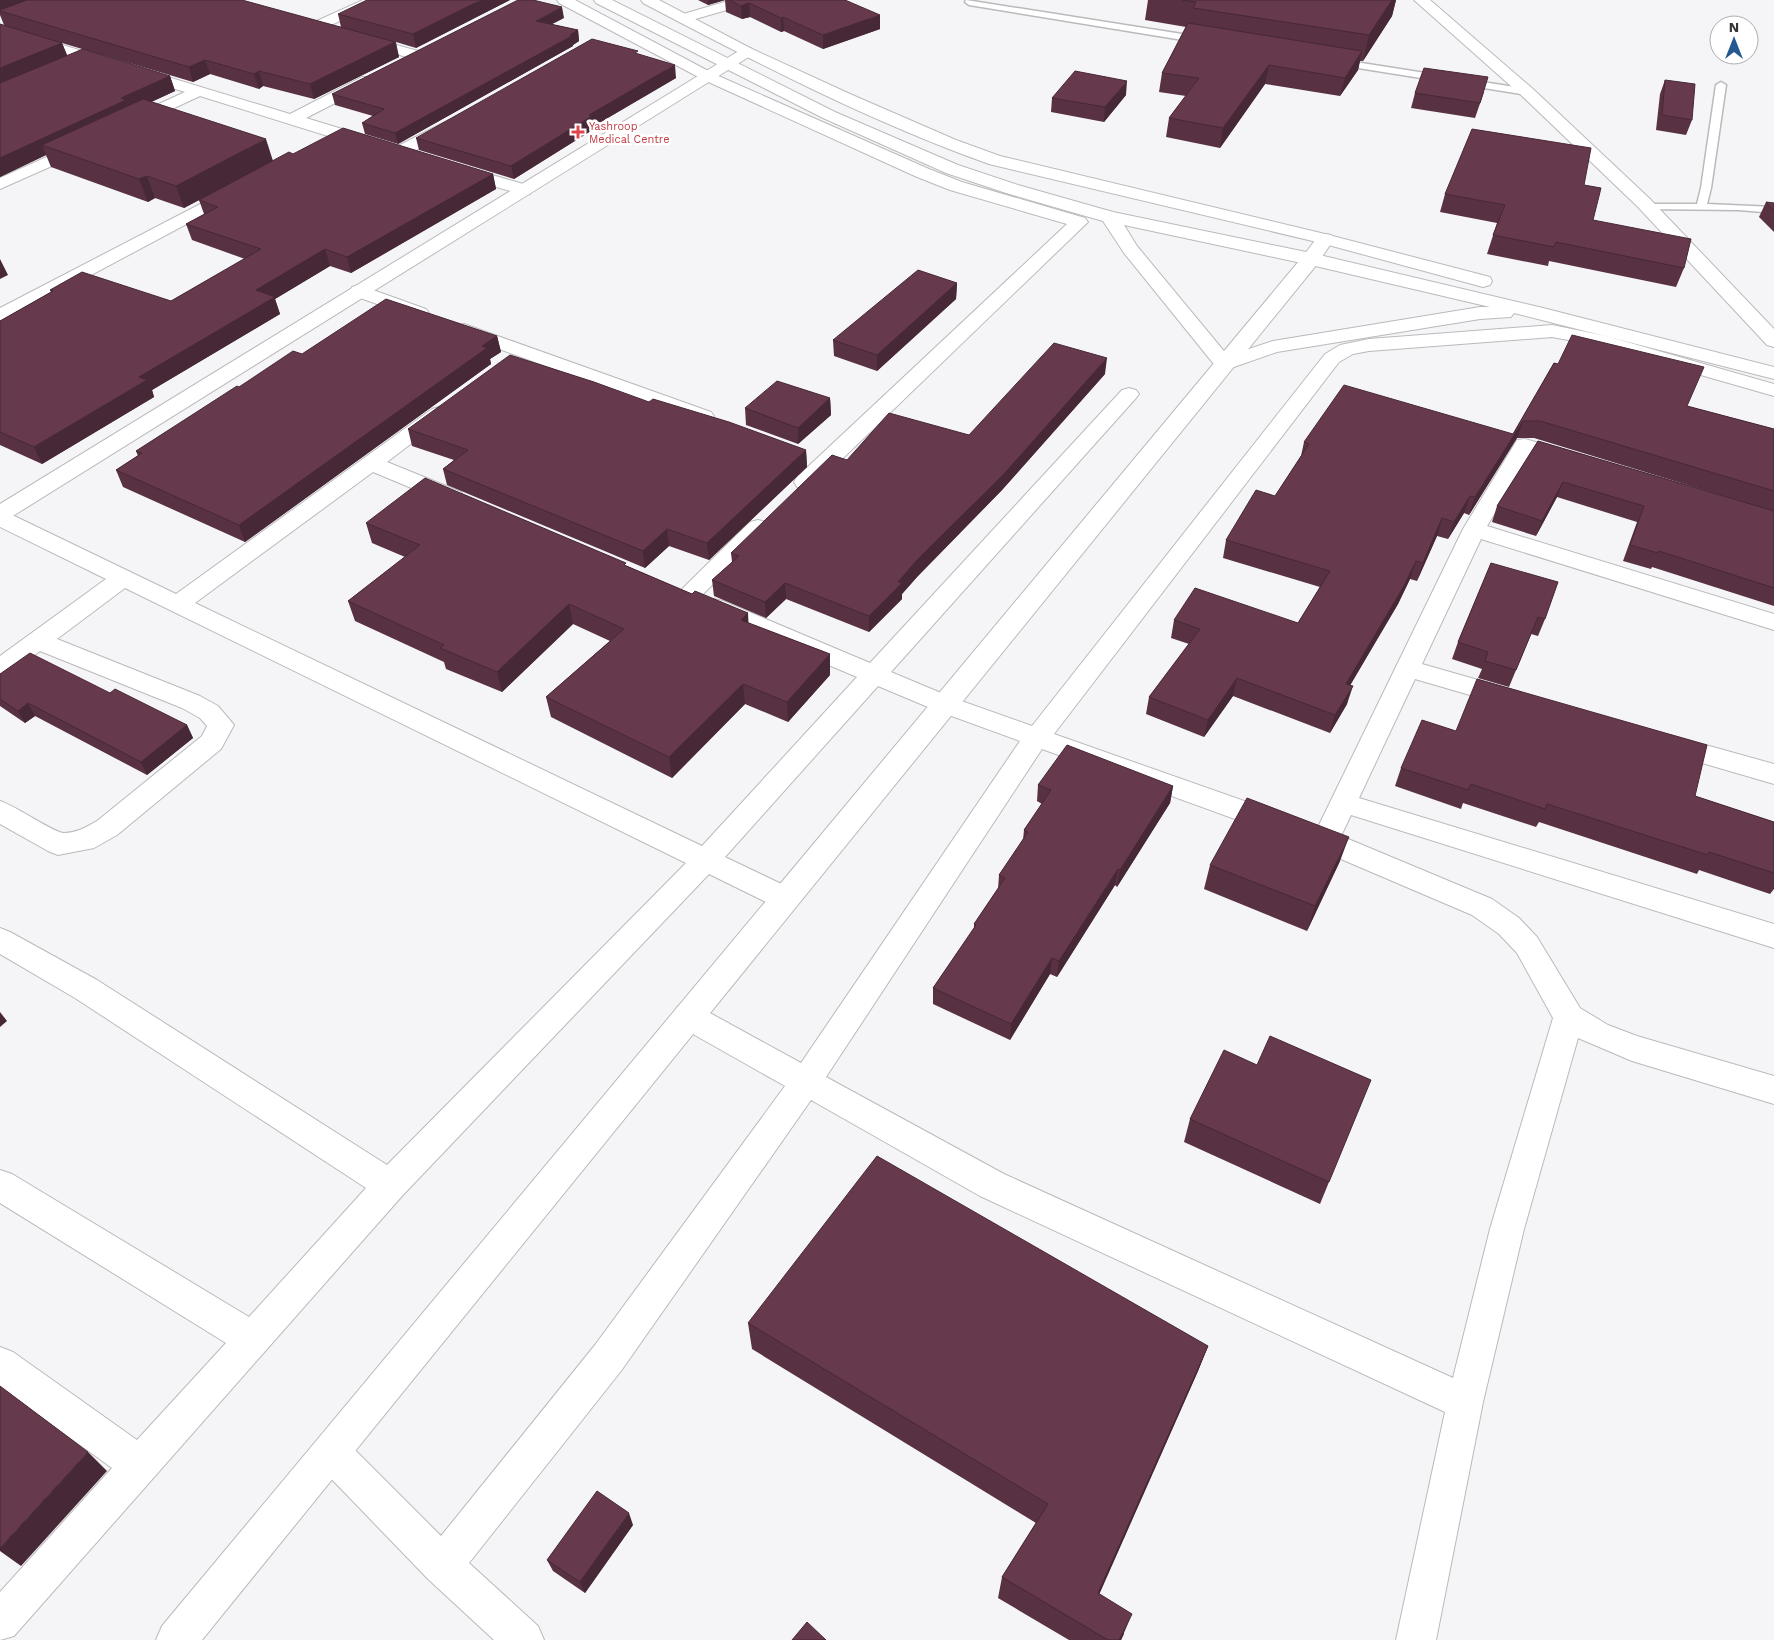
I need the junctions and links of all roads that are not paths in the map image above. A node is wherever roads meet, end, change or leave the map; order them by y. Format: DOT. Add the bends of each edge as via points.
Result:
graph roads {
  1 [pos="375,0"];
  2 [pos="564,0"];
  3 [pos="601,0"];
  4 [pos="648,0"];
  5 [pos="746,0"];
  6 [pos="1421,0"];
  7 [pos="969,2"];
  8 [pos="357,3"];
  9 [pos="685,18"];
  10 [pos="297,22"];
  11 [pos="3,23"];
  12 [pos="315,27"];
  13 [pos="619,29"];
  14 [pos="334,32"];
  15 [pos="352,38"];
  16 [pos="601,39"];
  17 [pos="1213,42"];
  18 [pos="433,47"];
  19 [pos="747,52"];
  20 [pos="416,55"];
  21 [pos="87,57"];
  22 [pos="1331,61"];
  23 [pos="399,64"];
  24 [pos="729,64"];
  25 [pos="68,65"];
  26 [pos="381,73"];
  27 [pos="709,77"];
  28 [pos="1721,85"];
  29 [pos="198,91"];
  30 [pos="1527,92"];
  31 [pos="463,117"];
  32 [pos="292,119"];
  33 [pos="116,130"];
  34 [pos="340,134"];
  35 [pos="98,138"];
  36 [pos="315,148"];
  37 [pos="400,152"];
  38 [pos="420,158"];
  39 [pos="438,164"];
  40 [pos="254,180"];
  41 [pos="0,184"];
  42 [pos="524,190"];
  43 [pos="1648,207"];
  44 [pos="1701,207"];
  45 [pos="1774,210"];
  46 [pos="1110,217"];
  47 [pos="1324,240"];
  48 [pos="1311,259"];
  49 [pos="1497,284"];
  50 [pos="359,291"];
  51 [pos="1543,314"];
  52 [pos="0,316"];
  53 [pos="1771,350"];
  54 [pos="1224,364"];
  55 [pos="1774,373"];
  56 [pos="1774,390"];
  57 [pos="1130,394"];
  58 [pos="459,399"];
  59 [pos="724,423"];
  60 [pos="371,463"];
  61 [pos="1589,465"];
  62 [pos="470,505"];
  63 [pos="0,514"];
  64 [pos="0,518"];
  65 [pos="1474,529"];
  66 [pos="123,578"];
  67 [pos="178,604"];
  68 [pos="1774,622"];
  69 [pos="39,641"];
  70 [pos="0,668"];
  71 [pos="1408,668"];
  72 [pos="877,674"];
  73 [pos="1530,703"];
  74 [pos="944,704"];
  75 [pos="1037,736"];
  76 [pos="1652,738"];
  77 [pos="1774,774"];
  78 [pos="1344,803"];
  79 [pos="0,811"];
  80 [pos="1325,841"];
  81 [pos="706,860"];
  82 [pos="784,898"];
  83 [pos="1774,936"];
  84 [pos="0,940"];
  85 [pos="688,1016"];
  86 [pos="1569,1017"];
  87 [pos="805,1083"];
  88 [pos="1774,1090"];
  89 [pos="0,1184"];
  90 [pos="390,1185"];
  91 [pos="252,1339"];
  92 [pos="0,1365"];
  93 [pos="1465,1402"];
  94 [pos="331,1452"];
  95 [pos="140,1465"];
  96 [pos="442,1565"];
  97 [pos="0,1622"];
  98 [pos="176,1640"];
  99 [pos="524,1640"];
  100 [pos="1416,1640"];
  1 -- 8 [label="street"];
  2 -- 13 [label="street"];
  3 -- 24 [label="street"];
  4 -- 9 [label="street"];
  5 -- 9 [label="street"];
  6 -- 30 [label="street"];
  7 -- 17 [label="lane"];
  8 -- 12 [label="street"];
  9 -- 19 [label="street"];
  10 -- 12 [label="street"];
  11 -- 21 [label="street"];
  12 -- 14 [label="street"];
  13 -- 16 [label="street"];
  13 -- 27 [label="street"];
  15 -- 20 [label="street"];
  18 -- 20 [label="street"];
  19 -- 24 [label="street"];
  19 -- 47 [label="street" via="950,144 995,160"];
  20 -- 23 [label="street"];
  21 -- 25 [label="street"];
  21 -- 29 [label="street"];
  22 -- 30 [label="lane"];
  24 -- 27 [label="street"];
  24 -- 46 [label="street" via="829,115 952,169"];
  26 -- 32 [label="street"];
  27 -- 42 [label="street"];
  27 -- 72 [label="street" via="923,174 1079,222 815,460 781,506 679,592"];
  28 -- 44 [label="lane"];
  29 -- 32 [label="street"];
  29 -- 33 [label="street"];
  30 -- 43 [label="street"];
  31 -- 37 [label="street"];
  32 -- 34 [label="street"];
  34 -- 36 [label="street"];
  34 -- 37 [label="street"];
  35 -- 41 [label="street"];
  37 -- 38 [label="street"];
  39 -- 42 [label="street"];
  40 -- 52 [label="street"];
  42 -- 50 [label="street"];
  43 -- 44 [label="lane"];
  43 -- 53 [label="street"];
  44 -- 45 [label="lane"];
  46 -- 48 [label="street"];
  46 -- 54 [label="street" via="1130,249"];
  47 -- 48 [label="street"];
  47 -- 49 [label="street"];
  48 -- 51 [label="street"];
  48 -- 54 [label="street"];
  50 -- 59 [label="street" via="444,323 515,358"];
  50 -- 63 [label="street"];
  51 -- 54 [label="street" via="1480,313 1273,347"];
  51 -- 55 [label="street"];
  54 -- 74 [label="street"];
  56 -- 75 [label="street" via="1599,340 1552,331 1347,349 1332,358"];
  57 -- 72 [label="street"];
  58 -- 60 [label="street"];
  60 -- 62 [label="street"];
  60 -- 67 [label="street"];
  61 -- 65 [label="street" via="1525,445"];
  64 -- 66 [label="street"];
  65 -- 68 [label="street"];
  65 -- 71 [label="street"];
  66 -- 67 [label="street"];
  66 -- 69 [label="street" via="83,604"];
  67 -- 81 [label="street"];
  69 -- 70 [label="street"];
  69 -- 79 [label="street" via="191,702 209,712 221,725 212,742 107,828 84,841 58,844"];
  71 -- 73 [label="street"];
  71 -- 78 [label="street"];
  72 -- 74 [label="street"];
  72 -- 81 [label="street"];
  74 -- 75 [label="street"];
  74 -- 82 [label="street"];
  75 -- 80 [label="street"];
  75 -- 87 [label="street"];
  76 -- 77 [label="street"];
  78 -- 80 [label="street"];
  78 -- 83 [label="street"];
  80 -- 86 [label="street" via="1482,907 1509,926 1527,945"];
  81 -- 82 [label="street"];
  81 -- 90 [label="street"];
  82 -- 85 [label="street"];
  84 -- 90 [label="street" via="86,989"];
  85 -- 87 [label="street"];
  85 -- 94 [label="street"];
  86 -- 88 [label="street" via="1597,1034 1632,1048"];
  86 -- 93 [label="street" via="1507,1228"];
  87 -- 93 [label="street" via="992,1185"];
  87 -- 96 [label="street" via="608,1358"];
  89 -- 91 [label="street"];
  90 -- 91 [label="street"];
  91 -- 95 [label="street"];
  92 -- 95 [label="street"];
  93 -- 100 [label="street"];
  94 -- 96 [label="street"];
  94 -- 98 [label="street"];
  95 -- 97 [label="street"];
  96 -- 99 [label="street"];
}
